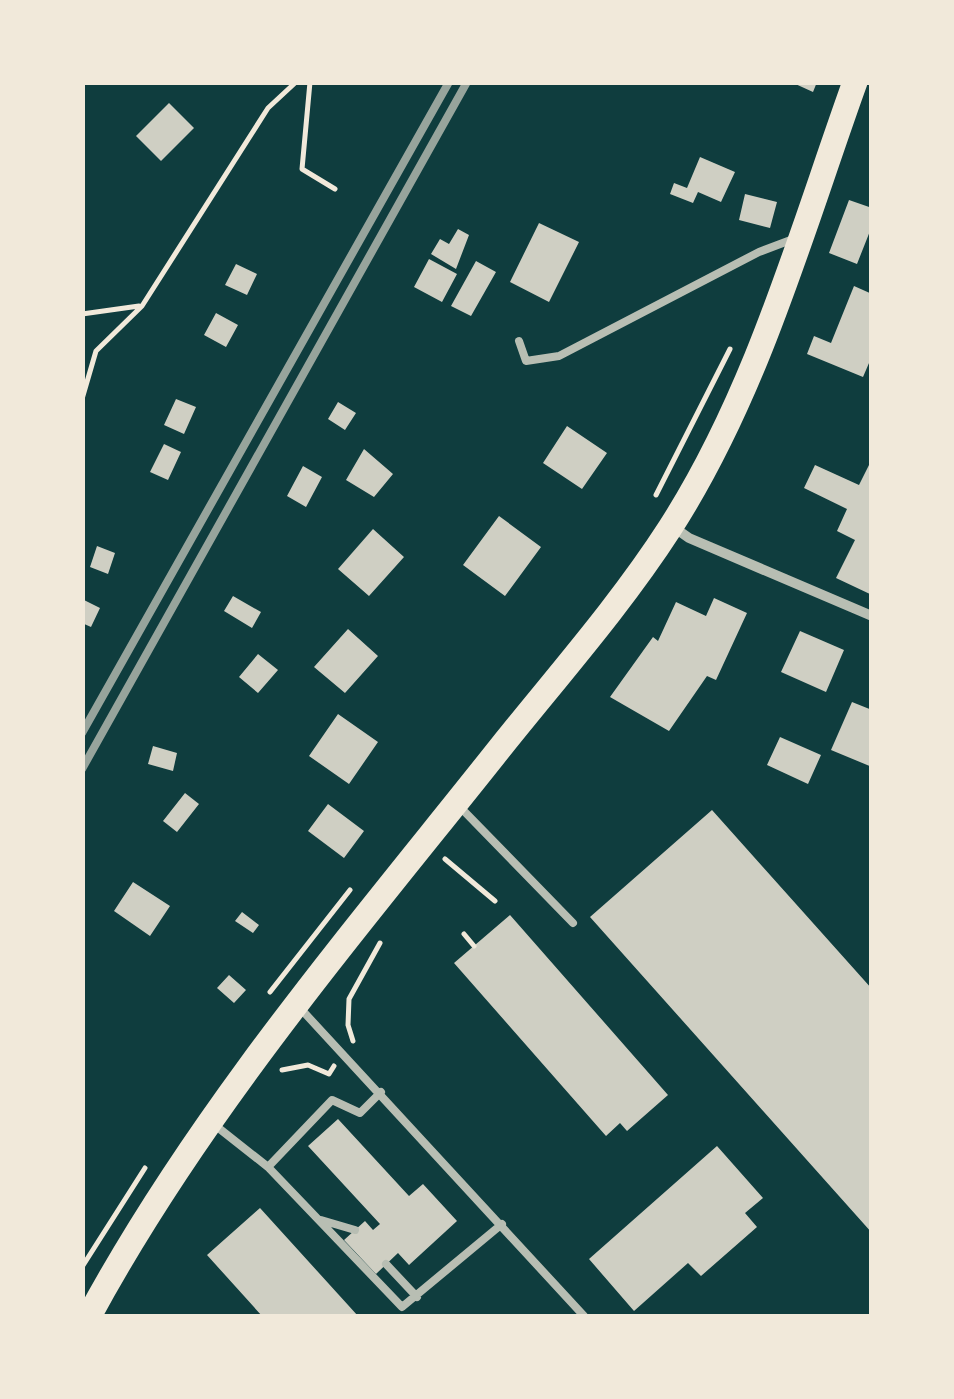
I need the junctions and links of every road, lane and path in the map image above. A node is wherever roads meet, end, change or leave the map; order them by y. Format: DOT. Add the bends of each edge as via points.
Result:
graph roads {
  1 [pos="296,82"];
  2 [pos="310,82"];
  3 [pos="855,82"];
  4 [pos="335,188"];
  5 [pos="800,237"];
  6 [pos="142,306"];
  7 [pos="82,314"];
  8 [pos="735,338"];
  9 [pos="518,341"];
  10 [pos="82,400"];
  11 [pos="648,512"];
  12 [pos="672,526"];
  13 [pos="872,616"];
  14 [pos="464,811"];
  15 [pos="443,857"];
  16 [pos="432,871"];
  17 [pos="358,880"];
  18 [pos="495,901"];
  19 [pos="573,923"];
  20 [pos="390,928"];
  21 [pos="464,934"];
  22 [pos="474,946"];
  23 [pos="297,1005"];
  24 [pos="260,1006"];
  25 [pos="344,1054"];
  26 [pos="274,1075"];
  27 [pos="381,1092"];
  28 [pos="212,1124"];
  29 [pos="152,1158"];
  30 [pos="268,1166"];
  31 [pos="318,1219"];
  32 [pos="502,1224"];
  33 [pos="355,1230"];
  34 [pos="386,1264"];
  35 [pos="82,1267"];
  36 [pos="416,1297"];
  37 [pos="89,1316"];
  38 [pos="584,1316"];
  1 -- 6 [label="path" via="268,108"];
  2 -- 4 [label="path" via="302,169"];
  3 -- 5 [label="main road"];
  5 -- 9 [label="lane" via="559,356 526,361"];
  5 -- 12 [label="main road" via="760,349"];
  6 -- 7 [label="path"];
  6 -- 10 [label="path" via="96,351"];
  8 -- 11 [label="path"];
  12 -- 13 [label="street"];
  12 -- 14 [label="main road"];
  14 -- 15 [label="path"];
  14 -- 19 [label="lane"];
  14 -- 23 [label="main road"];
  15 -- 16 [label="path"];
  15 -- 18 [label="path"];
  17 -- 24 [label="path"];
  20 -- 25 [label="path" via="349,999 355,1038"];
  21 -- 22 [label="path"];
  23 -- 25 [label="lane"];
  23 -- 28 [label="main road"];
  25 -- 26 [label="path" via="329,1074 308,1065"];
  25 -- 27 [label="lane"];
  27 -- 30 [label="lane" via="360,1113 332,1100"];
  27 -- 32 [label="lane"];
  28 -- 30 [label="lane"];
  28 -- 37 [label="main road"];
  29 -- 35 [label="path"];
  30 -- 31 [label="lane"];
  31 -- 33 [label="lane"];
  31 -- 36 [label="lane" via="402,1308"];
  32 -- 36 [label="lane"];
  32 -- 38 [label="lane"];
  34 -- 36 [label="lane"];
}
